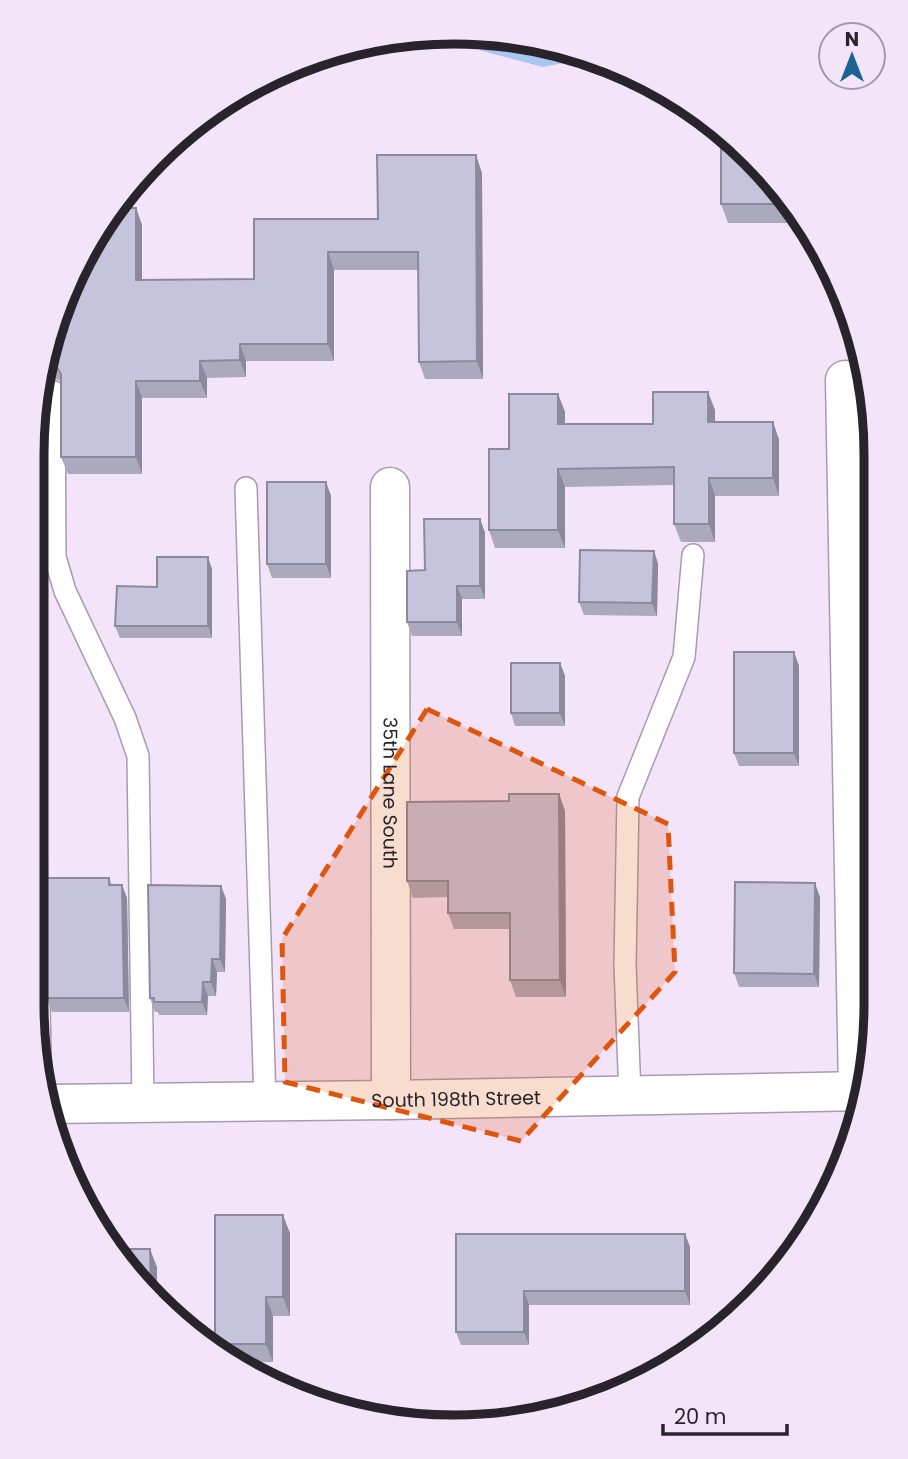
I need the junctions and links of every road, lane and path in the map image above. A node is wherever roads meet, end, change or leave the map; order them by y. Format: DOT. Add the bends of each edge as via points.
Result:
graph roads {
  1 [pos="845,380"];
  2 [pos="54,392"];
  3 [pos="390,487"];
  4 [pos="246,488"];
  5 [pos="693,555"];
  6 [pos="860,1062"];
  7 [pos="855,1091"];
  8 [pos="630,1096"];
  9 [pos="391,1100"];
  10 [pos="265,1102"];
  11 [pos="143,1103"];
  12 [pos="56,1104"];
  1 -- 6 [label="street"];
  2 -- 11 [label="lane" via="55,558 65,591 138,756"];
  3 -- 9 [label="street, 35th Lane South"];
  4 -- 10 [label="lane"];
  5 -- 8 [label="lane" via="684,657 628,797 625,965"];
  7 -- 8 [label="street, South 198th Street"];
  8 -- 9 [label="street, South 198th Street"];
  9 -- 10 [label="street, South 198th Street"];
  10 -- 11 [label="street, South 198th Street"];
  11 -- 12 [label="street, South 198th Street"];
}
